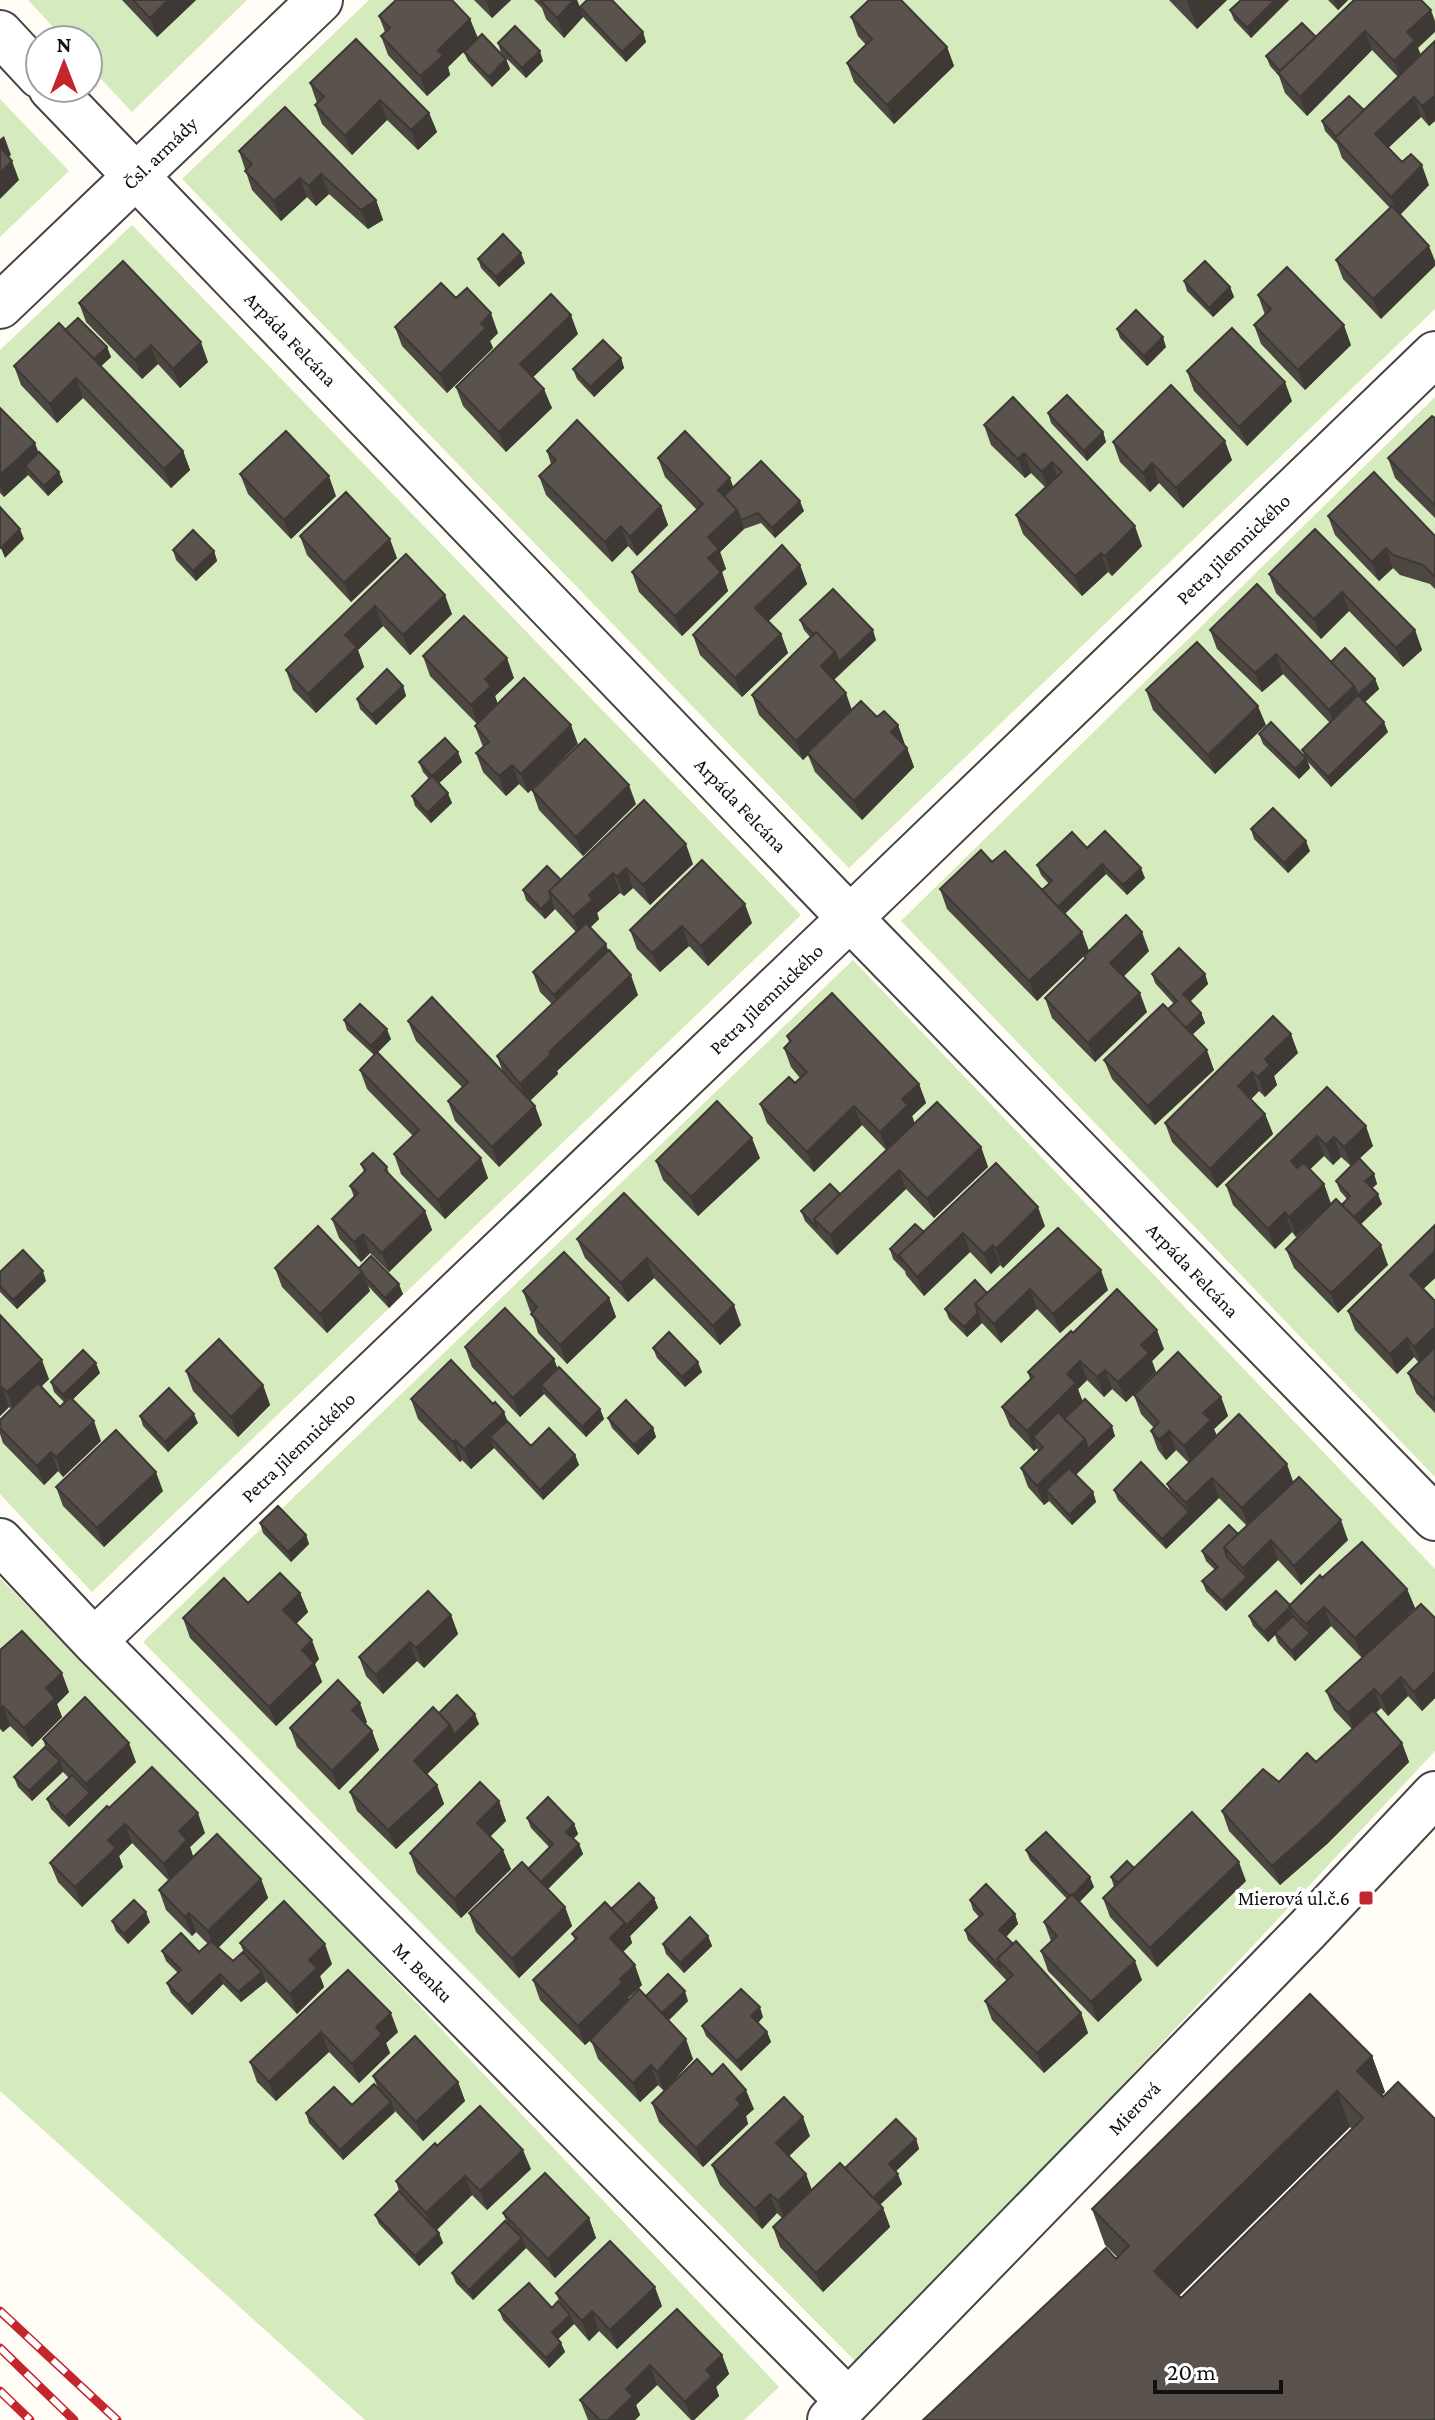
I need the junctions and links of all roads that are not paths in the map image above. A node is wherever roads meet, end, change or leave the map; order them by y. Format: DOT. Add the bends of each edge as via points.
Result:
graph roads {
  1 [pos="320,0"];
  2 [pos="0,33"];
  3 [pos="24,59"];
  4 [pos="66,104"];
  5 [pos="135,177"];
  6 [pos="0,306"];
  7 [pos="1435,354"];
  8 [pos="850,918"];
  9 [pos="1435,1518"];
  10 [pos="0,1541"];
  11 [pos="94,1641"];
  12 [pos="1435,1794"];
  13 [pos="839,2410"];
  1 -- 5 [label="street, Čsl. armády"];
  2 -- 3 [label="street"];
  4 -- 5 [label="street, Arpáda Felcána"];
  5 -- 6 [label="street, Čsl. armády"];
  5 -- 8 [label="street, Arpáda Felcána"];
  7 -- 8 [label="street, Petra Jilemnického"];
  8 -- 9 [label="street, Arpáda Felcána"];
  8 -- 11 [label="street, Petra Jilemnického"];
  10 -- 11 [label="street, M. Benku"];
  11 -- 13 [label="street, M. Benku"];
  12 -- 13 [label="street, Mierová"];
}
